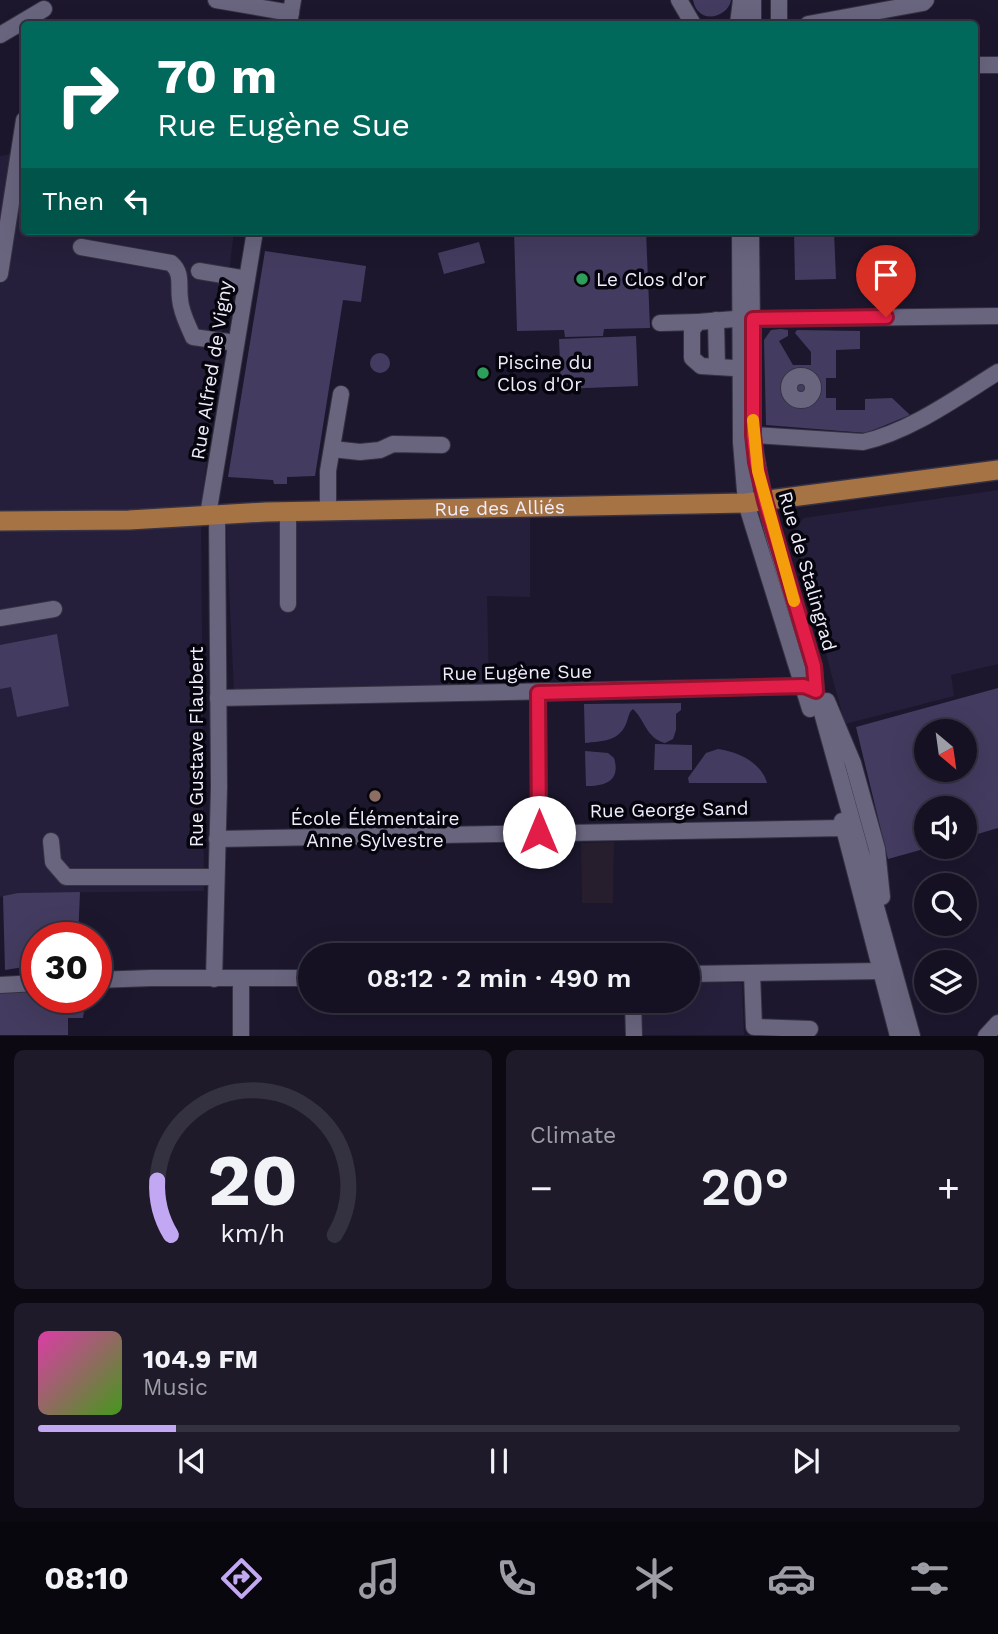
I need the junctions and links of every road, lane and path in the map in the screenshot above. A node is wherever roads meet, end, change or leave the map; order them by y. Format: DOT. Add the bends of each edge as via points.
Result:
graph roads {
  1 [pos="216,0"];
  2 [pos="678,0"];
  3 [pos="741,0"];
  4 [pos="753,0"];
  5 [pos="779,0"];
  6 [pos="926,0"];
  7 [pos="859,8"];
  8 [pos="43,11"];
  9 [pos="291,12"];
  10 [pos="25,21"];
  11 [pos="691,21"];
  12 [pos="738,21"];
  13 [pos="753,21"];
  14 [pos="779,21"];
  15 [pos="818,21"];
  16 [pos="21,23"];
  17 [pos="0,35"];
  18 [pos="978,65"];
  19 [pos="998,65"];
  20 [pos="21,150"];
  21 [pos="254,235"];
  22 [pos="740,235"];
  23 [pos="751,235"];
  24 [pos="80,247"];
  25 [pos="199,271"];
  26 [pos="0,274"];
  27 [pos="247,279"];
  28 [pos="998,316"];
  29 [pos="749,318"];
  30 [pos="716,320"];
  31 [pos="698,322"];
  32 [pos="660,323"];
  33 [pos="236,343"];
  34 [pos="717,367"];
  35 [pos="747,369"];
  36 [pos="998,372"];
  37 [pos="341,394"];
  38 [pos="753,435"];
  39 [pos="442,445"];
  40 [pos="332,449"];
  41 [pos="998,470"];
  42 [pos="756,502"];
  43 [pos="328,510"];
  44 [pos="288,512"];
  45 [pos="213,515"];
  46 [pos="0,521"];
  47 [pos="288,604"];
  48 [pos="54,609"];
  49 [pos="0,618"];
  50 [pos="814,666"];
  51 [pos="810,689"];
  52 [pos="538,693"];
  53 [pos="218,698"];
  54 [pos="843,828"];
  55 [pos="539,832"];
  56 [pos="217,839"];
  57 [pos="51,841"];
  58 [pos="860,848"];
  59 [pos="216,877"];
  60 [pos="886,943"];
  61 [pos="882,971"];
  62 [pos="752,973"];
  63 [pos="700,974"];
  64 [pos="298,978"];
  65 [pos="214,979"];
  66 [pos="241,979"];
  67 [pos="112,980"];
  68 [pos="21,984"];
  69 [pos="0,985"];
  70 [pos="633,1013"];
  71 [pos="998,1023"];
  72 [pos="810,1029"];
  73 [pos="241,1035"];
  74 [pos="634,1035"];
  75 [pos="898,1035"];
  76 [pos="912,1035"];
  77 [pos="986,1035"];
  1 -- 9 [label="street"];
  2 -- 11 [label="street"];
  3 -- 12 [label="street"];
  4 -- 13 [label="street"];
  5 -- 14 [label="street"];
  6 -- 7 [label="street"];
  7 -- 15 [label="street"];
  8 -- 10 [label="street"];
  16 -- 17 [label="street"];
  18 -- 19 [label="street"];
  20 -- 26 [label="street"];
  21 -- 27 [label="street, Rue Alfred de Vigny"];
  22 -- 29 [label="street, Rue de Stalingrad"];
  23 -- 29 [label="street, Rue de Stalingrad"];
  24 -- 33 [label="street" via="171,263 181,281 179,298 193,337"];
  25 -- 27 [label="street"];
  27 -- 33 [label="street, Rue Alfred de Vigny"];
  28 -- 29 [label="street"];
  29 -- 30 [label="street"];
  29 -- 35 [label="street, Rue de Stalingrad"];
  30 -- 31 [label="street"];
  30 -- 34 [label="street"];
  31 -- 32 [label="street"];
  31 -- 34 [label="street" via="691,330 692,358 701,366"];
  33 -- 45 [label="street, Rue Alfred de Vigny"];
  34 -- 35 [label="street"];
  35 -- 38 [label="street, Rue de Stalingrad"];
  35 -- 42 [label="street, Rue de Stalingrad" via="741,442"];
  36 -- 38 [label="street" via="881,438 863,442"];
  37 -- 40 [label="street"];
  38 -- 42 [label="street, Rue de Stalingrad"];
  39 -- 40 [label="street" via="393,444 360,452"];
  40 -- 43 [label="street"];
  41 -- 42 [label="main road, Rue des Alliés"];
  42 -- 43 [label="main road, Rue des Alliés"];
  42 -- 50 [label="street, Rue de Stalingrad"];
  42 -- 51 [label="street, Rue de Stalingrad"];
  43 -- 44 [label="main road, Rue des Alliés"];
  44 -- 45 [label="main road, Rue des Alliés"];
  44 -- 47 [label="street"];
  45 -- 46 [label="main road, Rue des Alliés"];
  45 -- 53 [label="street, Rue Gustave Flaubert"];
  48 -- 49 [label="street"];
  50 -- 51 [label="street, Rue de Stalingrad"];
  50 -- 60 [label="street" via="853,763 877,849"];
  51 -- 52 [label="street, Rue Eugène Sue"];
  51 -- 54 [label="street, Rue de Stalingrad"];
  51 -- 58 [label="street, Rue de Stalingrad"];
  52 -- 53 [label="street, Rue Eugène Sue"];
  52 -- 55 [label="street"];
  53 -- 56 [label="street, Rue Gustave Flaubert"];
  54 -- 55 [label="street, Rue George Sand"];
  54 -- 58 [label="street"];
  54 -- 61 [label="street, Rue de Stalingrad"];
  55 -- 56 [label="street, Rue George Sand"];
  56 -- 59 [label="street, Rue Gustave Flaubert"];
  57 -- 59 [label="street" via="53,862 66,877"];
  58 -- 60 [label="street, Rue de Stalingrad"];
  59 -- 65 [label="street, Rue Gustave Flaubert"];
  60 -- 76 [label="street, Rue de Stalingrad"];
  61 -- 62 [label="street"];
  61 -- 75 [label="street, Rue de Stalingrad"];
  62 -- 63 [label="street"];
  62 -- 72 [label="street" via="754,1027"];
  64 -- 66 [label="street"];
  65 -- 66 [label="street"];
  65 -- 67 [label="street"];
  66 -- 73 [label="street"];
  68 -- 69 [label="street"];
  70 -- 74 [label="street"];
  71 -- 77 [label="street"];
}
